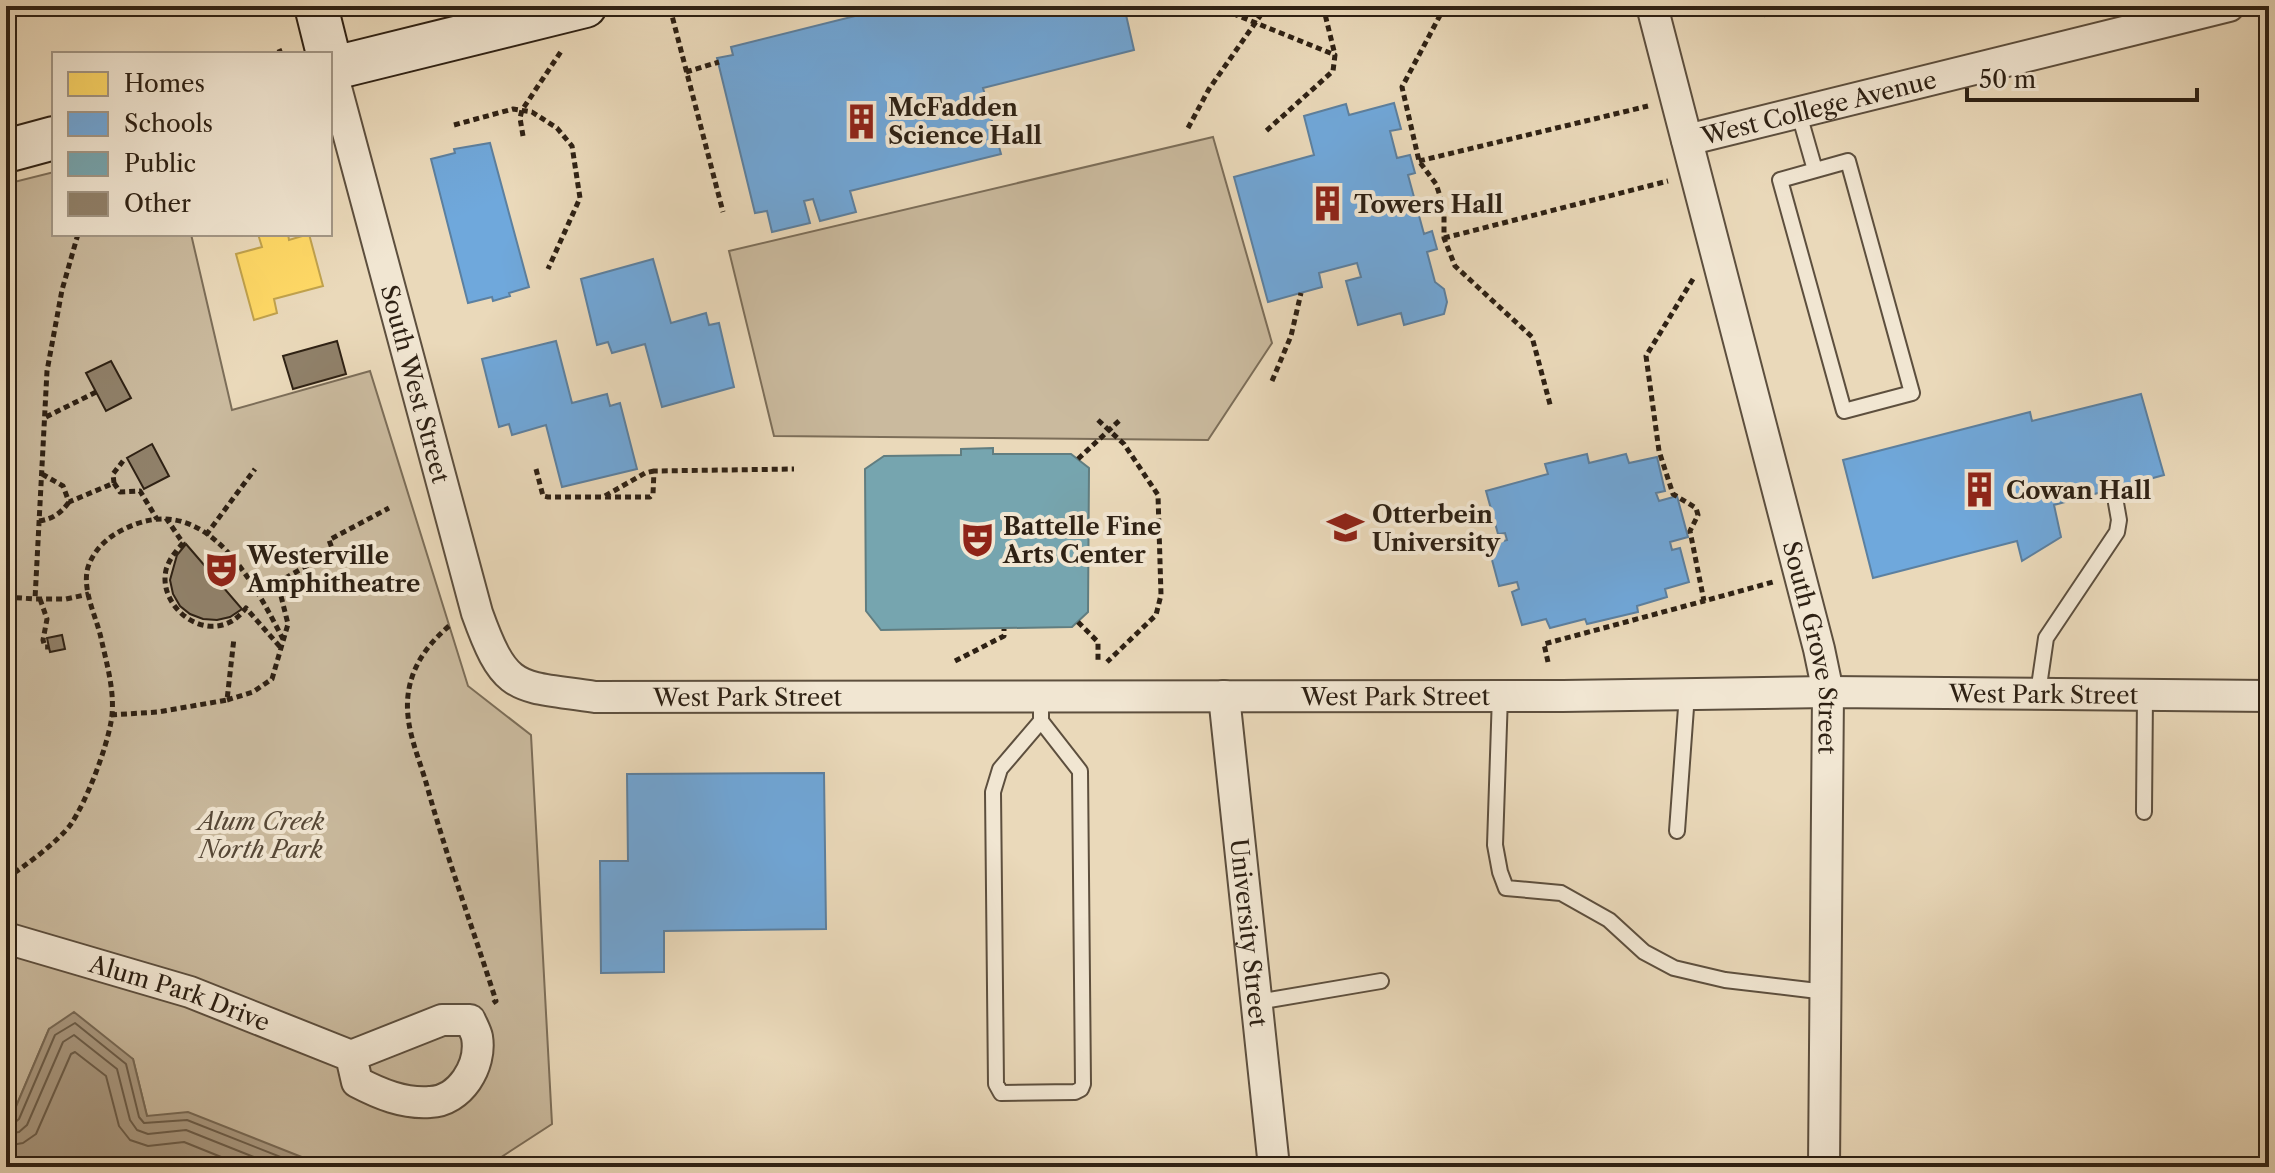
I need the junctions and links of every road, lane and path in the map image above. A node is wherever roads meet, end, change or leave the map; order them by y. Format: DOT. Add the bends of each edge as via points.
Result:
graph roads {
  1 [pos="316,6"];
  2 [pos="585,6"];
  3 [pos="1214,6"];
  4 [pos="1267,6"];
  5 [pos="1323,6"];
  6 [pos="1445,6"];
  7 [pos="1652,6"];
  8 [pos="2229,6"];
  9 [pos="670,8"];
  10 [pos="1255,23"];
  11 [pos="566,45"];
  12 [pos="328,52"];
  13 [pos="1335,55"];
  14 [pos="719,62"];
  15 [pos="332,67"];
  16 [pos="686,72"];
  17 [pos="332,74"];
  18 [pos="1654,105"];
  19 [pos="522,110"];
  20 [pos="1799,114"];
  21 [pos="454,125"];
  22 [pos="1188,128"];
  23 [pos="1265,132"];
  24 [pos="523,136"];
  25 [pos="52,139"];
  26 [pos="1687,140"];
  27 [pos="6,151"];
  28 [pos="1419,161"];
  29 [pos="1815,170"];
  30 [pos="1674,180"];
  31 [pos="723,212"];
  32 [pos="77,236"];
  33 [pos="1444,238"];
  34 [pos="548,269"];
  35 [pos="1698,272"];
  36 [pos="1301,293"];
  37 [pos="1272,381"];
  38 [pos="96,392"];
  39 [pos="1551,408"];
  40 [pos="45,418"];
  41 [pos="1121,419"];
  42 [pos="1098,420"];
  43 [pos="1110,430"];
  44 [pos="1078,459"];
  45 [pos="123,461"];
  46 [pos="255,469"];
  47 [pos="536,469"];
  48 [pos="794,469"];
  49 [pos="654,471"];
  50 [pos="42,474"];
  51 [pos="114,483"];
  52 [pos="605,497"];
  53 [pos="69,502"];
  54 [pos="2116,503"];
  55 [pos="389,508"];
  56 [pos="168,518"];
  57 [pos="157,519"];
  58 [pos="39,521"];
  59 [pos="206,535"];
  60 [pos="1777,581"];
  61 [pos="279,588"];
  62 [pos="259,593"];
  63 [pos="89,594"];
  64 [pos="6,597"];
  65 [pos="38,599"];
  66 [pos="1704,601"];
  67 [pos="477,613"];
  68 [pos="1078,622"];
  69 [pos="1004,629"];
  70 [pos="234,638"];
  71 [pos="283,639"];
  72 [pos="49,647"];
  73 [pos="281,648"];
  74 [pos="955,661"];
  75 [pos="1098,661"];
  76 [pos="1107,662"];
  77 [pos="1548,662"];
  78 [pos="523,686"];
  79 [pos="1828,692"];
  80 [pos="2038,693"];
  81 [pos="1687,694"];
  82 [pos="1500,695"];
  83 [pos="2145,695"];
  84 [pos="1224,696"];
  85 [pos="2269,696"];
  86 [pos="227,700"];
  87 [pos="1041,708"];
  88 [pos="111,715"];
  89 [pos="2144,812"];
  90 [pos="1677,831"];
  91 [pos="6,878"];
  92 [pos="6,938"];
  93 [pos="1381,981"];
  94 [pos="1826,992"];
  95 [pos="1257,1002"];
  96 [pos="470,1020"];
  97 [pos="351,1056"];
  98 [pos="1274,1167"];
  99 [pos="1824,1167"];
  1 -- 12 [label="main road"];
  2 -- 15 [label="main road"];
  3 -- 10 [label="path"];
  4 -- 10 [label="path"];
  5 -- 13 [label="path"];
  6 -- 28 [label="path" via="1402,87"];
  7 -- 26 [label="street, South Grove Street"];
  8 -- 20 [label="street, West College Avenue"];
  9 -- 16 [label="path"];
  10 -- 13 [label="path"];
  10 -- 22 [label="path"];
  11 -- 19 [label="path"];
  13 -- 23 [label="path" via="1333,71"];
  14 -- 16 [label="path"];
  16 -- 31 [label="path"];
  17 -- 67 [label="street, South West Street"];
  18 -- 28 [label="path"];
  19 -- 21 [label="path"];
  19 -- 24 [label="path"];
  19 -- 34 [label="path" via="557,128 572,146 580,198"];
  20 -- 26 [label="street, West College Avenue"];
  20 -- 29 [label="lane"];
  25 -- 27 [label="main road"];
  26 -- 79 [label="street, South Grove Street"];
  28 -- 33 [label="path" via="1436,184 1444,208"];
  29 -- 29 [label="lane" via="1780,180 1844,411 1912,393 1848,161"];
  30 -- 33 [label="path"];
  32 -- 40 [label="path" via="49,357"];
  33 -- 39 [label="path" via="1455,266 1532,337"];
  35 -- 66 [label="path" via="1646,356 1659,451 1673,494 1696,508 1698,515 1690,531"];
  36 -- 37 [label="path"];
  38 -- 40 [label="path"];
  40 -- 50 [label="path"];
  41 -- 43 [label="path"];
  42 -- 43 [label="path"];
  43 -- 44 [label="path"];
  43 -- 76 [label="path" via="1158,495 1161,595 1156,615"];
  45 -- 51 [label="path" via="113,474"];
  46 -- 59 [label="path"];
  47 -- 52 [label="path" via="543,496"];
  48 -- 49 [label="path"];
  49 -- 52 [label="path"];
  49 -- 52 [label="path" via="650,497"];
  50 -- 53 [label="path" via="63,486"];
  50 -- 58 [label="path"];
  51 -- 53 [label="path"];
  51 -- 57 [label="path" via="120,492 140,491"];
  53 -- 58 [label="path" via="61,513"];
  54 -- 80 [label="lane" via="2117,532 2046,638"];
  55 -- 62 [label="path" via="329,540 333,551"];
  56 -- 57 [label="path"];
  56 -- 59 [label="path" via="189,523"];
  56 -- 73 [label="path" via="183,543 166,568 169,597 177,609 196,624 210,626 232,621 246,608"];
  57 -- 63 [label="path" via="119,530 101,545 89,563"];
  58 -- 65 [label="path"];
  59 -- 62 [label="path" via="233,558"];
  60 -- 66 [label="path"];
  61 -- 71 [label="path" via="288,624"];
  62 -- 71 [label="path"];
  63 -- 65 [label="path"];
  63 -- 88 [label="path" via="111,682"];
  64 -- 65 [label="path"];
  65 -- 72 [label="path" via="47,619 43,640"];
  66 -- 77 [label="path" via="1544,644"];
  67 -- 78 [label="street, South West Street" via="502,671"];
  67 -- 96 [label="path" via="457,620 431,641 409,688 408,716 496,1001"];
  68 -- 75 [label="path" via="1098,642"];
  69 -- 74 [label="path" via="995,643"];
  70 -- 86 [label="path"];
  71 -- 73 [label="path"];
  73 -- 86 [label="path" via="272,679"];
  78 -- 87 [label="street, West Park Street" via="595,697"];
  79 -- 80 [label="street, West Park Street"];
  79 -- 81 [label="street, West Park Street"];
  79 -- 94 [label="street, South Grove Street"];
  80 -- 83 [label="street, West Park Street"];
  81 -- 82 [label="street, West Park Street"];
  81 -- 90 [label="lane"];
  82 -- 84 [label="street, West Park Street"];
  82 -- 94 [label="lane" via="1495,845 1506,888 1561,893 1609,920 1644,952 1674,968"];
  83 -- 85 [label="street, West Park Street"];
  83 -- 89 [label="lane"];
  84 -- 87 [label="street, West Park Street"];
  84 -- 95 [label="street, University Street"];
  86 -- 88 [label="path"];
  87 -- 87 [label="lane" via="1000,769 993,792 996,1084 1001,1093 1075,1092 1083,1084 1080,771"];
  88 -- 91 [label="path" via="98,765 70,825"];
  92 -- 97 [label="street, Alum Park Drive" via="190,992"];
  93 -- 95 [label="lane"];
  94 -- 99 [label="street, South Grove Street"];
  95 -- 98 [label="street, University Street"];
  96 -- 97 [label="street" via="442,1020"];
  96 -- 97 [label="street" via="477,1037 475,1068 456,1092 432,1103 386,1097 357,1082"];
}
